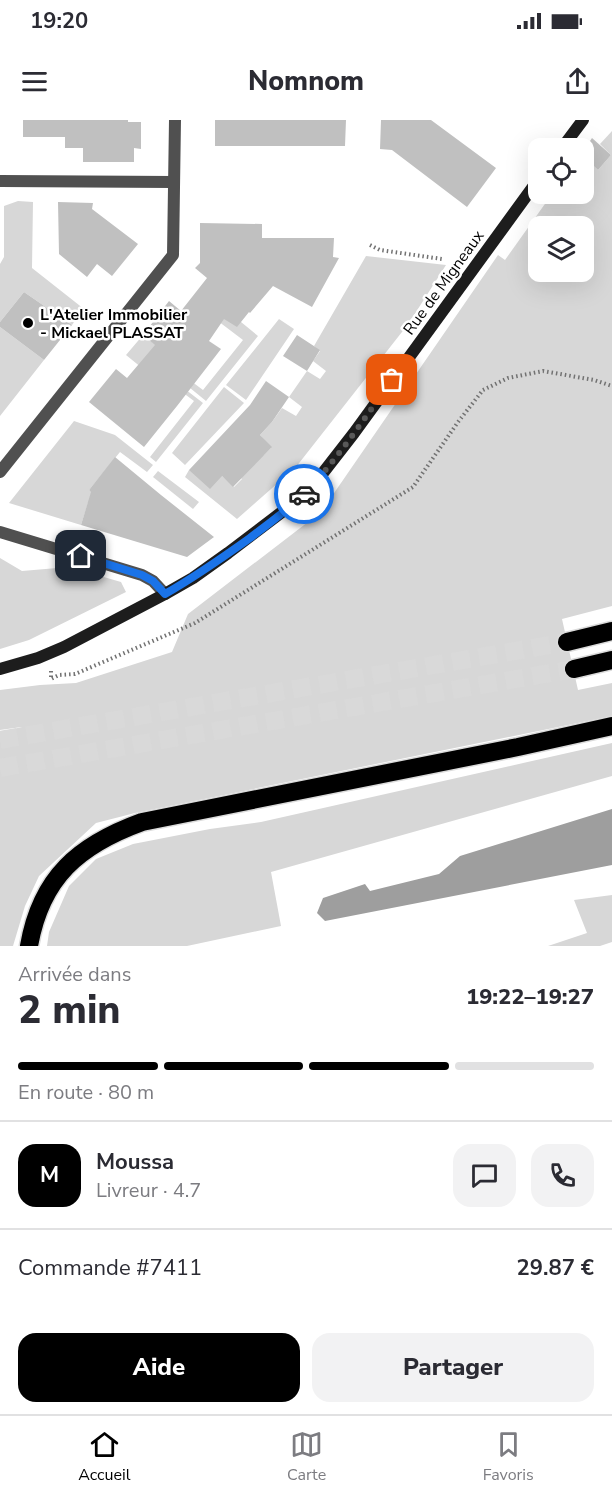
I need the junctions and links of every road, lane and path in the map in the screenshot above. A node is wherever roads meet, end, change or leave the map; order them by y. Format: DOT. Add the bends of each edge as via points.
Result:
graph roads {
  1 [pos="175,120"];
  2 [pos="583,120"];
  3 [pos="570,138"];
  4 [pos="0,181"];
  5 [pos="173,182"];
  6 [pos="528,194"];
  7 [pos="370,245"];
  8 [pos="442,259"];
  9 [pos="612,386"];
  10 [pos="0,472"];
  11 [pos="0,532"];
  12 [pos="165,594"];
  13 [pos="612,631"];
  14 [pos="567,642"];
  15 [pos="46,655"];
  16 [pos="612,660"];
  17 [pos="0,669"];
  18 [pos="574,669"];
  19 [pos="612,726"];
  20 [pos="29,946"];
  1 -- 5 [label="street"];
  2 -- 3 [label="street"];
  4 -- 5 [label="street"];
  5 -- 10 [label="street" via="173,255"];
  6 -- 12 [label="street, Rue de Migneaux" via="319,478 264,527"];
  7 -- 8 [label="path"];
  9 -- 15 [label="path" via="543,371 491,386 483,390 458,422 413,487 195,623 75,674 51,679"];
  11 -- 12 [label="street" via="142,575"];
  12 -- 15 [label="street, Rue de Migneaux"];
  13 -- 14 [label="highway"];
  15 -- 17 [label="street, Rue de Migneaux"];
  16 -- 18 [label="highway"];
  19 -- 20 [label="highway" via="142,822 92,846 63,869 42,903"];
}
